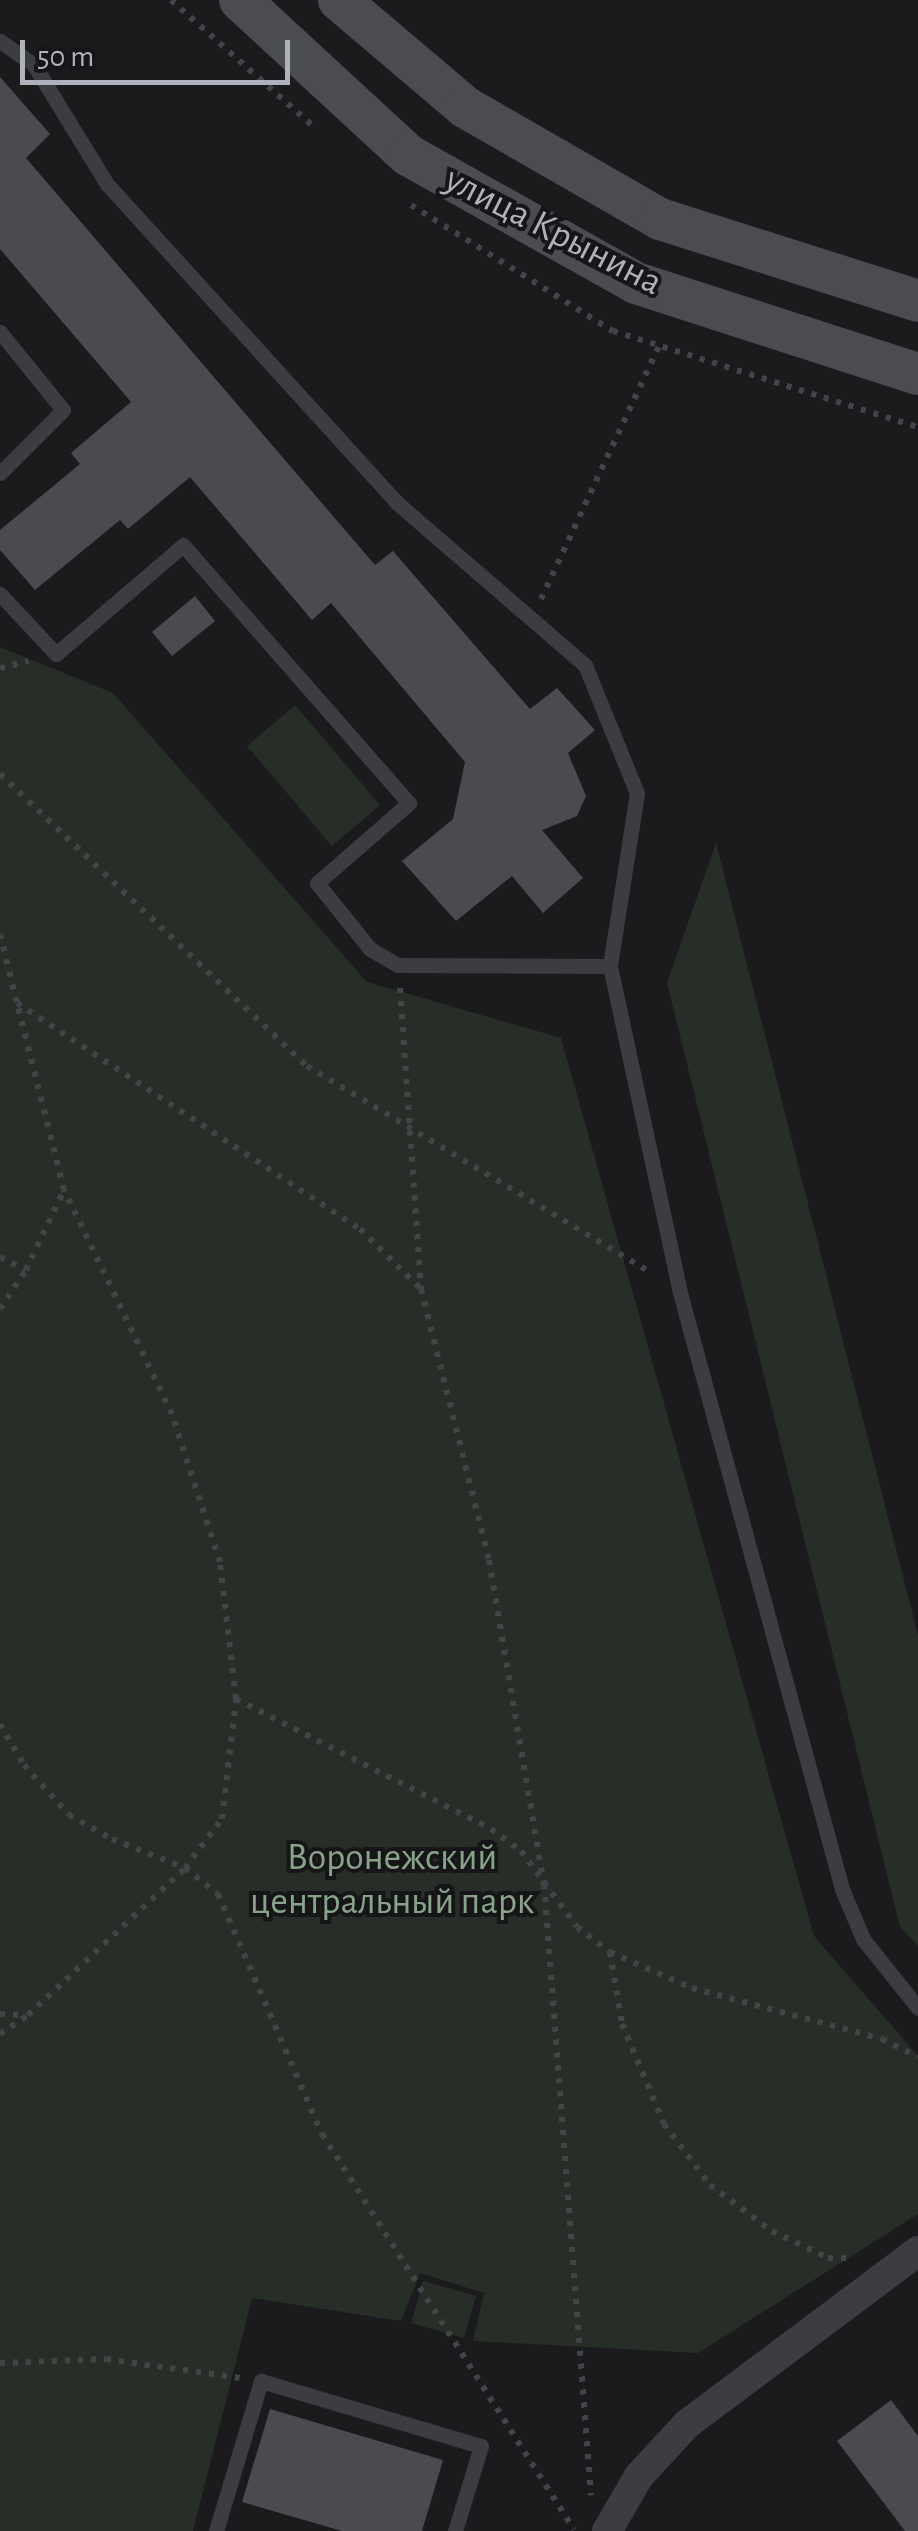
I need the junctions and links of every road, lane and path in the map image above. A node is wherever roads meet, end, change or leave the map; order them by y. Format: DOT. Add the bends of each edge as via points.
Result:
graph roads {
  1 [pos="240,0"];
  2 [pos="339,0"];
  3 [pos="0,40"];
  4 [pos="918,302"];
  5 [pos="0,332"];
  6 [pos="658,346"];
  7 [pos="918,374"];
  8 [pos="0,473"];
  9 [pos="0,594"];
  10 [pos="532,619"];
  11 [pos="0,774"];
  12 [pos="0,934"];
  13 [pos="398,964"];
  14 [pos="610,966"];
  15 [pos="17,1003"];
  16 [pos="412,1131"];
  17 [pos="64,1190"];
  18 [pos="0,1257"];
  19 [pos="26,1270"];
  20 [pos="421,1288"];
  21 [pos="679,1289"];
  22 [pos="0,1310"];
  23 [pos="236,1699"];
  24 [pos="0,1724"];
  25 [pos="186,1868"];
  26 [pos="544,1884"];
  27 [pos="610,1952"];
  28 [pos="918,2008"];
  29 [pos="0,2014"];
  30 [pos="28,2015"];
  31 [pos="0,2034"];
  32 [pos="918,2056"];
  33 [pos="915,2260"];
  34 [pos="0,2363"];
  35 [pos="261,2382"];
  36 [pos="599,2521"];
  37 [pos="216,2531"];
  38 [pos="455,2531"];
  39 [pos="575,2531"];
  1 -- 7 [label="main road, улица Крынина" via="408,156 636,282"];
  2 -- 4 [label="main road, улица Крынина" via="466,107 660,219"];
  3 -- 10 [label="lane" via="34,66 107,184 396,502"];
  5 -- 8 [label="lane" via="63,410"];
  6 -- 10 [label="path"];
  9 -- 13 [label="lane" via="56,654 183,545 409,803 317,883 370,948"];
  10 -- 14 [label="lane" via="585,664 637,793"];
  11 -- 16 [label="path" via="306,1066"];
  12 -- 15 [label="path"];
  13 -- 14 [label="lane"];
  13 -- 16 [label="path"];
  14 -- 21 [label="lane"];
  15 -- 17 [label="path"];
  15 -- 20 [label="path" via="360,1228"];
  16 -- 20 [label="path"];
  16 -- 21 [label="path"];
  17 -- 19 [label="path"];
  17 -- 23 [label="path" via="172,1414 220,1562"];
  18 -- 19 [label="path"];
  19 -- 22 [label="path"];
  20 -- 26 [label="path" via="489,1560"];
  21 -- 28 [label="lane" via="842,1889 862,1939"];
  23 -- 25 [label="path" via="222,1819"];
  23 -- 26 [label="path" via="490,1829 521,1850"];
  24 -- 25 [label="path" via="24,1764 69,1814 112,1840"];
  25 -- 30 [label="path"];
  25 -- 39 [label="path" via="218,1894 322,2134"];
  26 -- 27 [label="path" via="577,1927"];
  26 -- 36 [label="path"];
  27 -- 32 [label="path" via="692,1988"];
  27 -- 33 [label="path" via="622,2024 664,2124 710,2185 772,2231 828,2258"];
  29 -- 30 [label="path"];
  30 -- 31 [label="path"];
  33 -- 36 [label="street" via="688,2424"];
  34 -- 35 [label="path" via="106,2359"];
  35 -- 37 [label="lane"];
  35 -- 38 [label="lane" via="481,2446"];
}
